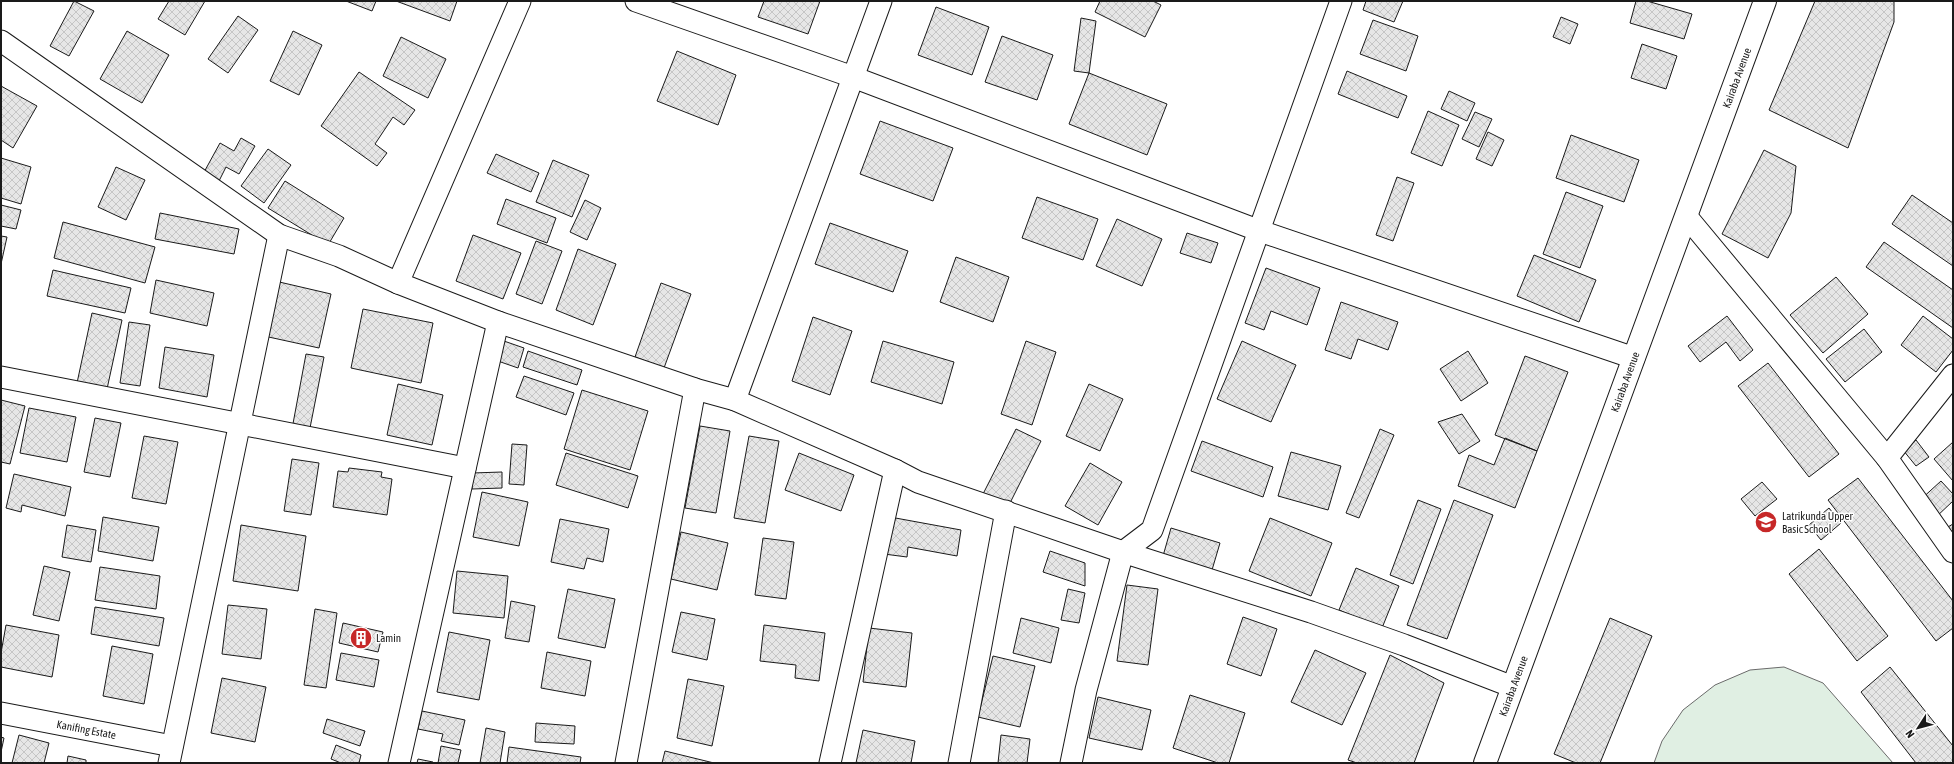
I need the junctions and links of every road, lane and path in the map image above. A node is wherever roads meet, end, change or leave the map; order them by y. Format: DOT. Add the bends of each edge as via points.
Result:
graph roads {
  1 [pos="520,1"];
  2 [pos="636,1"];
  3 [pos="881,1"];
  4 [pos="1341,1"];
  5 [pos="1765,1"];
  6 [pos="1,41"];
  7 [pos="853,78"];
  8 [pos="1686,217"];
  9 [pos="1260,231"];
  10 [pos="279,235"];
  11 [pos="398,283"];
  12 [pos="498,322"];
  13 [pos="1634,358"];
  14 [pos="1953,375"];
  15 [pos="1,377"];
  16 [pos="694,389"];
  17 [pos="736,400"];
  18 [pos="240,424"];
  19 [pos="1888,458"];
  20 [pos="465,468"];
  21 [pos="895,470"];
  22 [pos="1006,512"];
  23 [pos="1123,552"];
  24 [pos="1953,552"];
  25 [pos="1513,687"];
  26 [pos="1,713"];
  27 [pos="171,755"];
  28 [pos="399,763"];
  29 [pos="626,763"];
  30 [pos="830,763"];
  31 [pos="959,763"];
  32 [pos="1071,763"];
  33 [pos="1485,763"];
  1 -- 11 [label="street"];
  2 -- 7 [label="street"];
  3 -- 7 [label="street"];
  4 -- 9 [label="street"];
  5 -- 8 [label="street, Kairaba Avenue"];
  6 -- 10 [label="street"];
  7 -- 9 [label="street"];
  7 -- 17 [label="street"];
  8 -- 13 [label="street, Kairaba Avenue"];
  8 -- 19 [label="street"];
  9 -- 13 [label="street"];
  9 -- 23 [label="street" via="1152,530"];
  10 -- 11 [label="street" via="339,256"];
  10 -- 18 [label="street"];
  11 -- 12 [label="street"];
  12 -- 16 [label="street"];
  12 -- 20 [label="street"];
  13 -- 25 [label="street, Kairaba Avenue"];
  14 -- 19 [label="street"];
  15 -- 18 [label="street"];
  16 -- 17 [label="street"];
  16 -- 29 [label="street"];
  17 -- 21 [label="street"];
  18 -- 20 [label="street"];
  18 -- 27 [label="street"];
  19 -- 24 [label="street"];
  20 -- 28 [label="street"];
  21 -- 22 [label="street" via="918,482"];
  21 -- 30 [label="street"];
  22 -- 23 [label="street"];
  22 -- 31 [label="street"];
  23 -- 25 [label="street" via="1311,612"];
  23 -- 32 [label="street" via="1086,690"];
  25 -- 33 [label="street, Kairaba Avenue"];
  26 -- 27 [label="street, Kanifing Estate"];
}
